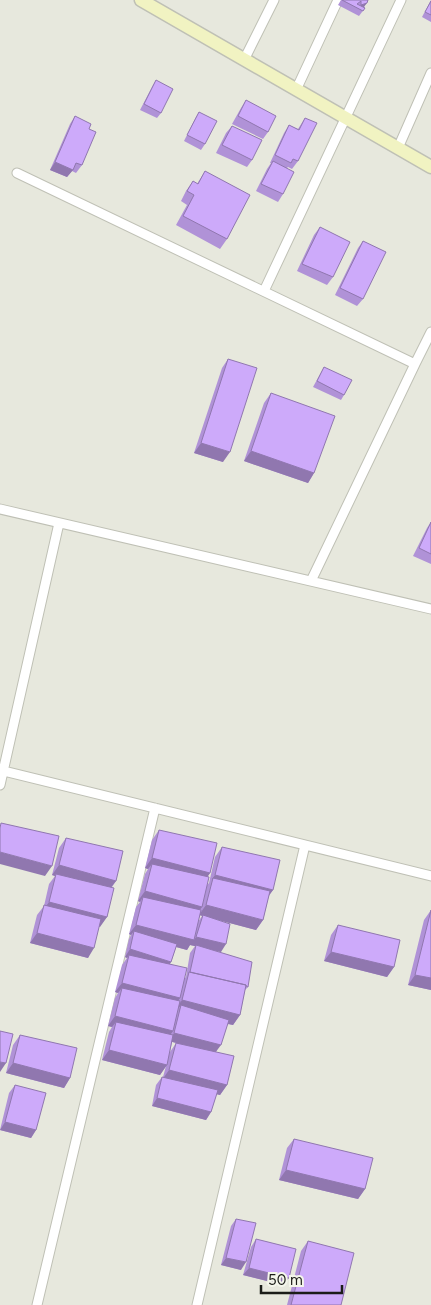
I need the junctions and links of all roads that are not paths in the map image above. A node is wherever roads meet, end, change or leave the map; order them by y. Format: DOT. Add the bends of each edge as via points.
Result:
graph roads {
  1 [pos="141,0"];
  2 [pos="274,0"];
  3 [pos="338,0"];
  4 [pos="401,0"];
  5 [pos="244,60"];
  6 [pos="431,73"];
  7 [pos="296,90"];
  8 [pos="346,119"];
  9 [pos="398,148"];
  10 [pos="431,167"];
  11 [pos="18,174"];
  12 [pos="264,291"];
  13 [pos="431,332"];
  14 [pos="415,364"];
  15 [pos="0,509"];
  16 [pos="59,524"];
  17 [pos="311,581"];
  18 [pos="431,609"];
  19 [pos="2,771"];
  20 [pos="0,785"];
  21 [pos="155,808"];
  22 [pos="305,845"];
  23 [pos="431,876"];
  24 [pos="37,1305"];
  25 [pos="197,1305"];
  1 -- 5 [label="main road"];
  2 -- 5 [label="street"];
  3 -- 7 [label="street"];
  4 -- 8 [label="street"];
  5 -- 7 [label="main road"];
  6 -- 9 [label="street"];
  7 -- 8 [label="main road"];
  8 -- 9 [label="main road"];
  8 -- 12 [label="street"];
  9 -- 10 [label="main road"];
  11 -- 12 [label="street"];
  12 -- 14 [label="street"];
  13 -- 14 [label="street"];
  14 -- 17 [label="street"];
  15 -- 16 [label="street"];
  16 -- 17 [label="street"];
  16 -- 19 [label="street"];
  17 -- 18 [label="street"];
  19 -- 20 [label="street"];
  19 -- 21 [label="street"];
  21 -- 22 [label="street"];
  21 -- 24 [label="street"];
  22 -- 23 [label="street"];
  22 -- 25 [label="street"];
}
